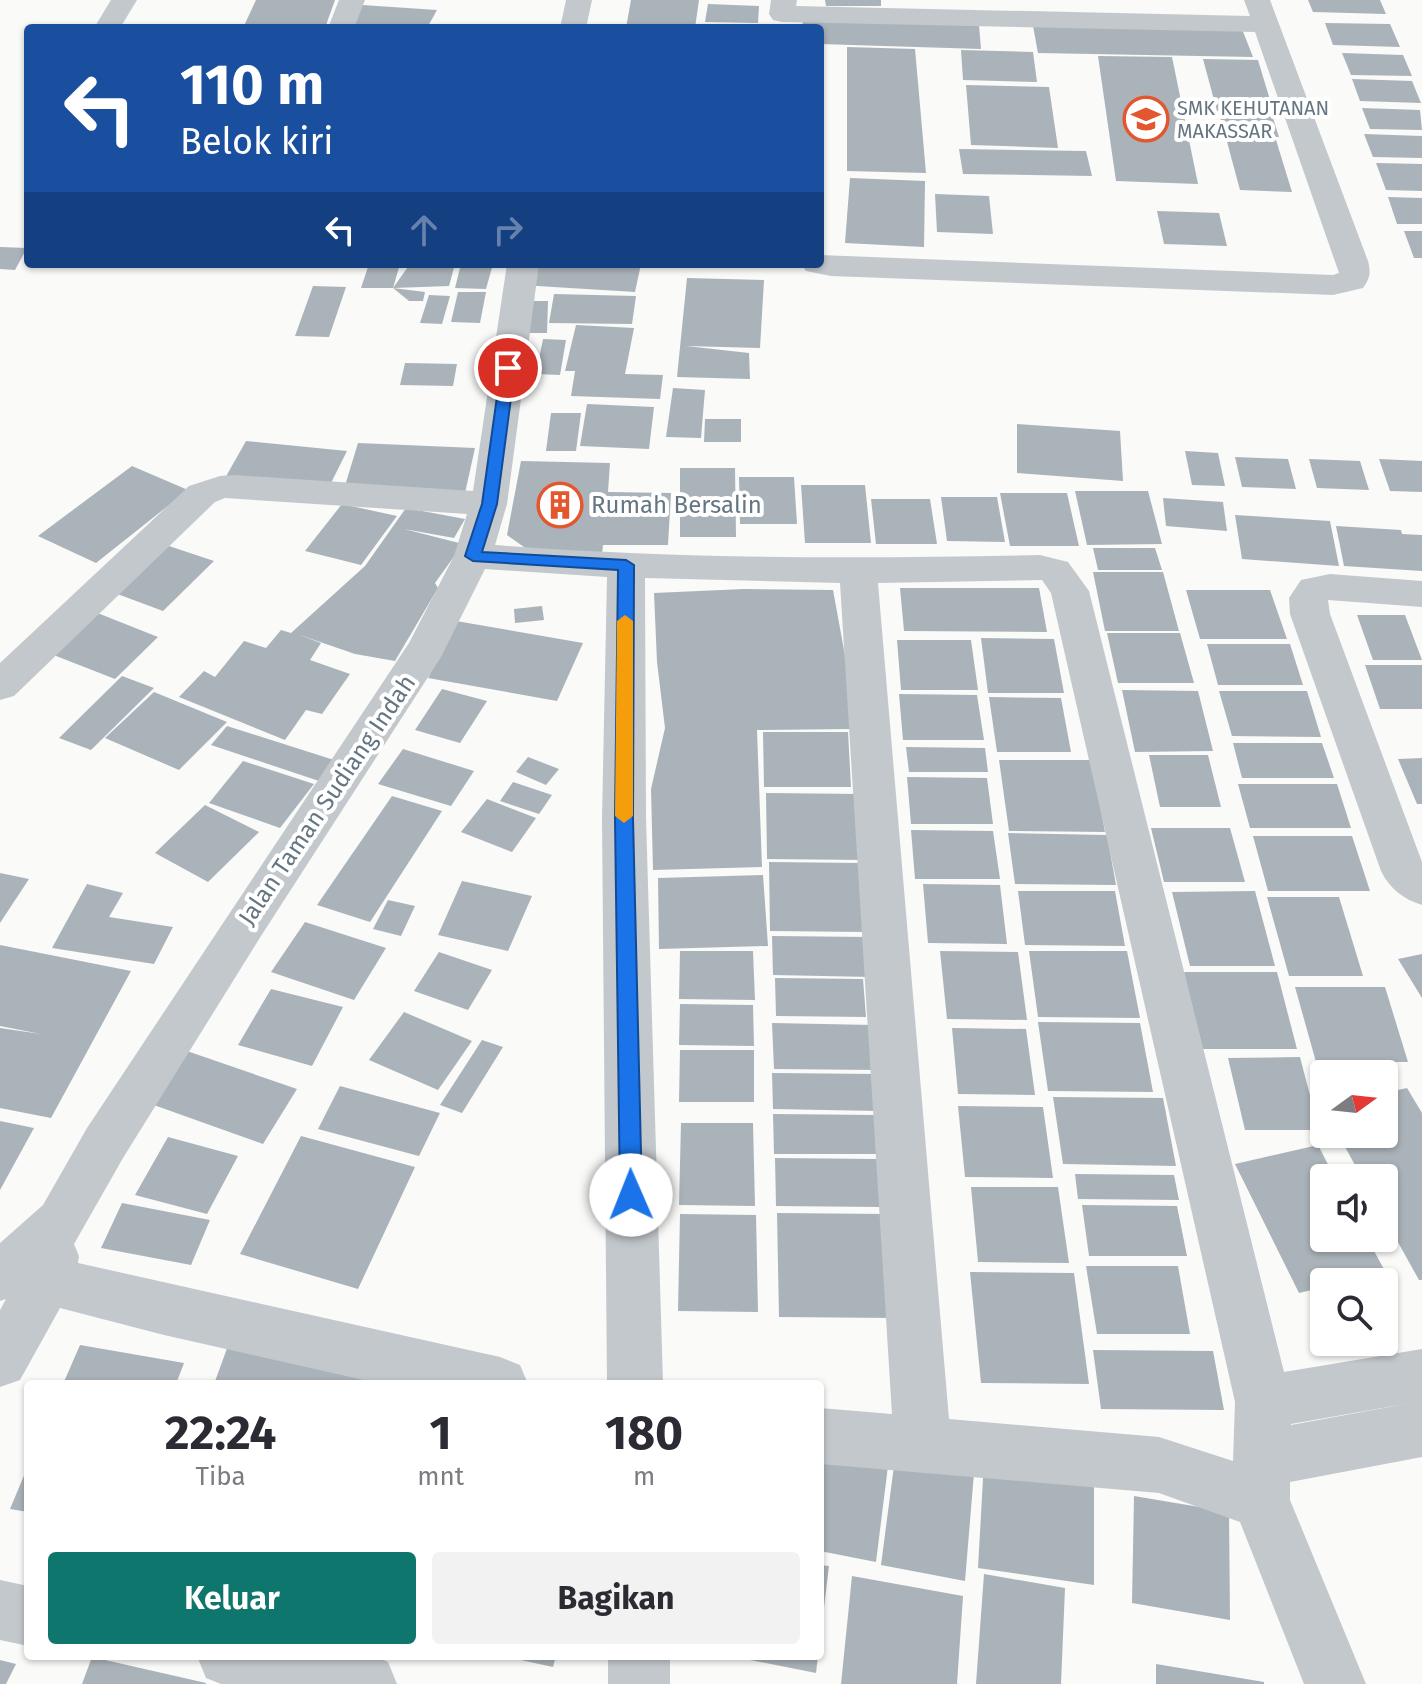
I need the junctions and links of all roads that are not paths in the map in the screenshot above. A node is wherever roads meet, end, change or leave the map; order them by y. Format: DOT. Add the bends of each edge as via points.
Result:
graph roads {
  1 [pos="124,0"];
  2 [pos="352,0"];
  3 [pos="579,0"];
  4 [pos="1262,12"];
  5 [pos="783,14"];
  6 [pos="109,24"];
  7 [pos="343,24"];
  8 [pos="574,24"];
  9 [pos="824,266"];
  10 [pos="522,268"];
  11 [pos="489,504"];
  12 [pos="473,556"];
  13 [pos="626,565"];
  14 [pos="858,571"];
  15 [pos="1422,594"];
  16 [pos="0,686"];
  17 [pos="1422,888"];
  18 [pos="12,1276"];
  19 [pos="0,1361"];
  20 [pos="1422,1375"];
  21 [pos="482,1380"];
  22 [pos="635,1380"];
  23 [pos="1263,1402"];
  24 [pos="1422,1429"];
  25 [pos="824,1436"];
  26 [pos="923,1447"];
  27 [pos="1261,1479"];
  28 [pos="0,1610"];
  29 [pos="24,1615"];
  30 [pos="248,1660"];
  31 [pos="639,1660"];
  32 [pos="366,1684"];
  33 [pos="639,1684"];
  34 [pos="1335,1684"];
  1 -- 6 [label="street"];
  2 -- 7 [label="street"];
  3 -- 8 [label="street"];
  4 -- 5 [label="street"];
  4 -- 9 [label="street" via="1352,261 1352,281 1333,285"];
  10 -- 11 [label="street, Jalan Taman Sudiang Indah"];
  11 -- 12 [label="street, Jalan Taman Sudiang Indah"];
  11 -- 16 [label="street" via="235,486 212,489"];
  12 -- 13 [label="street"];
  12 -- 18 [label="street, Jalan Taman Sudiang Indah" via="427,647 228,949 61,1222"];
  13 -- 14 [label="street"];
  13 -- 22 [label="street" via="624,818"];
  14 -- 23 [label="street" via="1040,567 1055,571 1070,591"];
  14 -- 26 [label="street"];
  15 -- 17 [label="street" via="1330,587 1315,589 1308,598 1394,851 1403,871"];
  18 -- 19 [label="street, Jalan Taman Sudiang Indah"];
  18 -- 21 [label="street"];
  20 -- 23 [label="street"];
  23 -- 27 [label="street"];
  24 -- 27 [label="street"];
  25 -- 26 [label="street"];
  26 -- 27 [label="street" via="1159,1465"];
  27 -- 34 [label="street"];
  28 -- 29 [label="street"];
  30 -- 32 [label="street"];
  31 -- 33 [label="street"];
}
